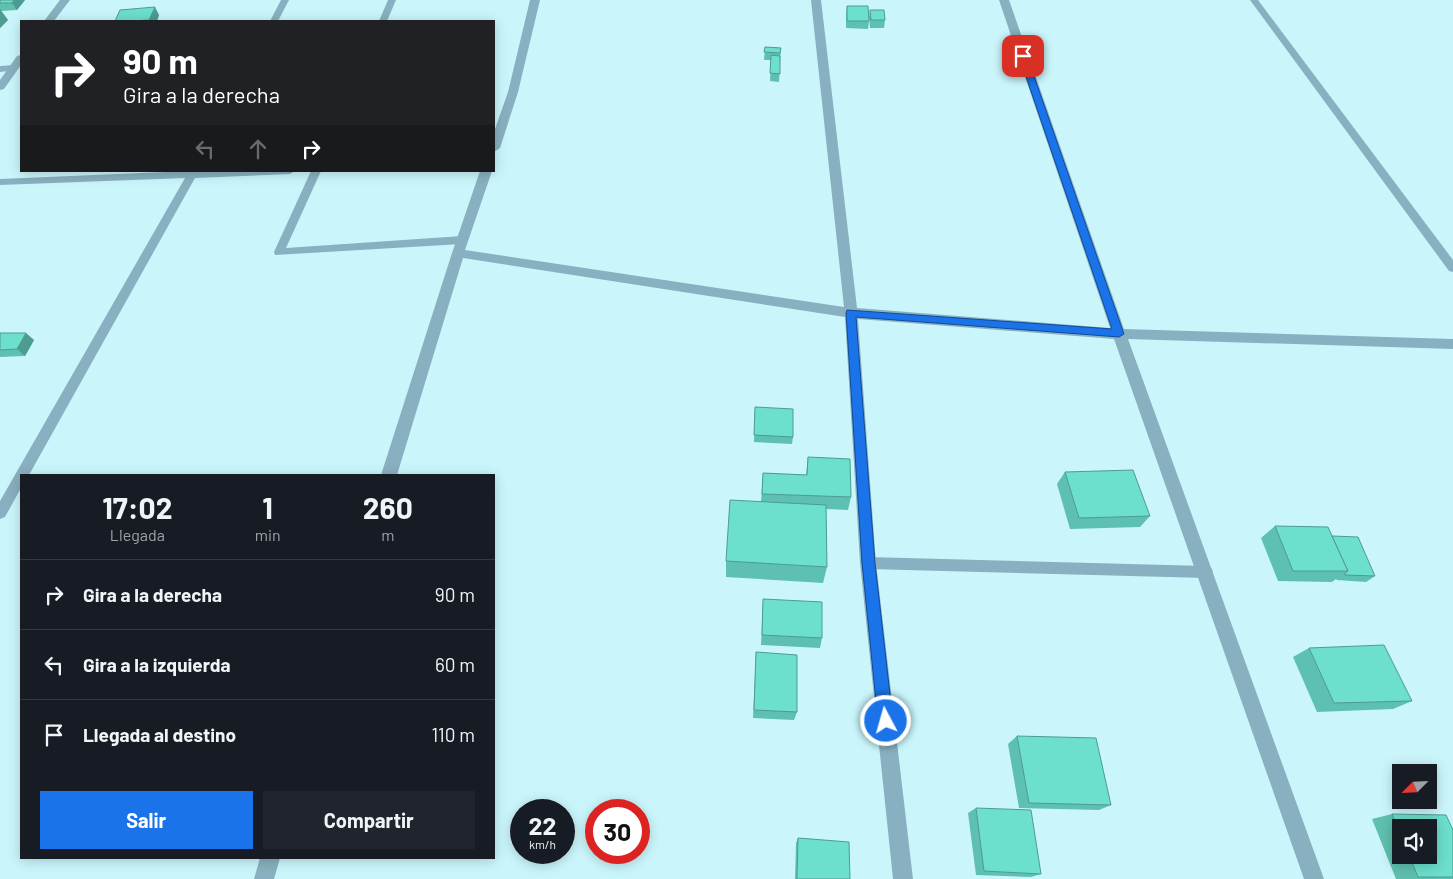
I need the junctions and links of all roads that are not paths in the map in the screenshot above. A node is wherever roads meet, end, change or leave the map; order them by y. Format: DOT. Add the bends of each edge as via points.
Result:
graph roads {
  1 [pos="65,0"];
  2 [pos="285,0"];
  3 [pos="392,0"];
  4 [pos="535,0"];
  5 [pos="816,0"];
  6 [pos="1004,0"];
  7 [pos="1254,0"];
  8 [pos="50,20"];
  9 [pos="275,20"];
  10 [pos="383,20"];
  11 [pos="20,59"];
  12 [pos="14,68"];
  13 [pos="0,69"];
  14 [pos="0,86"];
  15 [pos="495,145"];
  16 [pos="242,172"];
  17 [pos="316,172"];
  18 [pos="486,172"];
  19 [pos="193,173"];
  20 [pos="0,182"];
  21 [pos="462,240"];
  22 [pos="458,254"];
  23 [pos="1453,268"];
  24 [pos="851,313"];
  25 [pos="1119,334"];
  26 [pos="1453,344"];
  27 [pos="22,474"];
  28 [pos="389,474"];
  29 [pos="20,477"];
  30 [pos="0,513"];
  31 [pos="868,563"];
  32 [pos="1206,572"];
  33 [pos="270,859"];
  34 [pos="264,879"];
  35 [pos="903,879"];
  36 [pos="1314,879"];
  1 -- 8 [label="street"];
  2 -- 9 [label="lane"];
  3 -- 10 [label="lane"];
  4 -- 15 [label="street" via="513,92"];
  5 -- 24 [label="street"];
  6 -- 25 [label="street"];
  7 -- 23 [label="lane"];
  11 -- 12 [label="street"];
  12 -- 13 [label="lane"];
  12 -- 14 [label="street"];
  16 -- 19 [label="lane"];
  17 -- 21 [label="lane" via="279,252"];
  18 -- 21 [label="street"];
  19 -- 20 [label="lane"];
  19 -- 27 [label="lane"];
  21 -- 22 [label="street"];
  22 -- 24 [label="street"];
  22 -- 28 [label="street"];
  24 -- 25 [label="street"];
  24 -- 31 [label="street"];
  25 -- 26 [label="street"];
  25 -- 32 [label="street"];
  29 -- 30 [label="lane"];
  31 -- 32 [label="lane"];
  31 -- 35 [label="street"];
  32 -- 36 [label="street"];
  33 -- 34 [label="street"];
}
